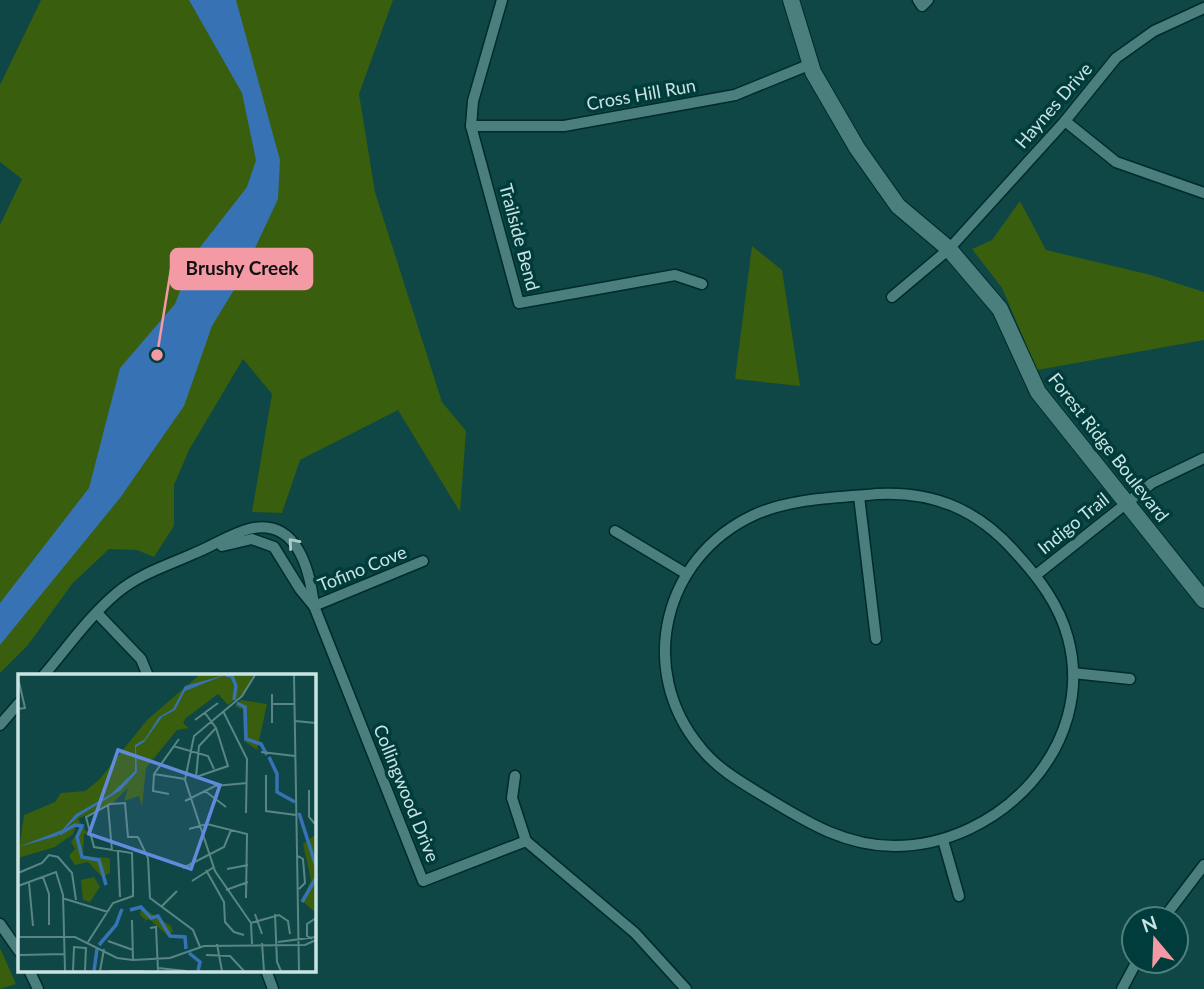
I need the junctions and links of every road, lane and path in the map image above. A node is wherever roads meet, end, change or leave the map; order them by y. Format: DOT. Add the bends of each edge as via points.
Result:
graph roads {
  1 [pos="502,0"];
  2 [pos="791,0"];
  3 [pos="1204,8"];
  4 [pos="811,64"];
  5 [pos="1065,121"];
  6 [pos="471,127"];
  7 [pos="1204,193"];
  8 [pos="949,249"];
  9 [pos="702,284"];
  10 [pos="892,297"];
  11 [pos="1204,458"];
  12 [pos="859,496"];
  13 [pos="1126,502"];
  14 [pos="615,531"];
  15 [pos="198,552"];
  16 [pos="423,561"];
  17 [pos="685,573"];
  18 [pos="1036,575"];
  19 [pos="1204,600"];
  20 [pos="314,606"];
  21 [pos="97,614"];
  22 [pos="876,639"];
  23 [pos="1073,673"];
  24 [pos="45,674"];
  25 [pos="147,674"];
  26 [pos="1130,679"];
  27 [pos="18,704"];
  28 [pos="0,725"];
  29 [pos="515,776"];
  30 [pos="943,840"];
  31 [pos="526,841"];
  32 [pos="1204,865"];
  33 [pos="959,896"];
  34 [pos="1174,905"];
  35 [pos="0,924"];
  36 [pos="18,950"];
  37 [pos="30,972"];
  38 [pos="267,972"];
  39 [pos="38,989"];
  40 [pos="273,989"];
  41 [pos="687,989"];
  1 -- 6 [label="street, Trailside Bend" via="472,101"];
  2 -- 4 [label="street, Forest Ridge Boulevard"];
  3 -- 5 [label="street, Haynes Drive" via="1154,31 1116,58"];
  4 -- 6 [label="street, Cross Hill Run" via="735,94 696,102 565,126"];
  4 -- 8 [label="street, Forest Ridge Boulevard" via="857,148 898,206"];
  5 -- 7 [label="street" via="1116,162"];
  5 -- 8 [label="street, Haynes Drive"];
  6 -- 9 [label="street, Trailside Bend" via="519,303 675,275"];
  8 -- 10 [label="street, Haynes Drive"];
  8 -- 13 [label="street, Forest Ridge Boulevard" via="1000,309 1038,392"];
  11 -- 13 [label="street, Indigo Trail" via="1168,473"];
  12 -- 17 [label="street" via="788,504 754,515 720,536"];
  12 -- 18 [label="street" via="915,494 951,504 999,534"];
  12 -- 22 [label="street"];
  13 -- 18 [label="street, Indigo Trail"];
  13 -- 19 [label="street, Forest Ridge Boulevard"];
  14 -- 17 [label="street"];
  15 -- 20 [label="street, Collingwood Drive" via="252,539 274,547"];
  20 -- 15 [label="street, Collingwood Drive, one-way" via="302,554 280,531 251,528"];
  15 -- 21 [label="street, Collingwood Drive" via="142,575"];
  16 -- 20 [label="street, Tofino Cove"];
  17 -- 30 [label="street" via="669,617 666,672 680,718 701,749 729,775 839,837 894,846"];
  18 -- 23 [label="street" via="1062,619"];
  20 -- 31 [label="street, Collingwood Drive" via="423,881"];
  21 -- 24 [label="street, Collingwood Drive"];
  21 -- 25 [label="street" via="141,659"];
  23 -- 26 [label="street"];
  23 -- 30 [label="street" via="1067,720 1048,762 1010,804"];
  27 -- 28 [label="street"];
  29 -- 31 [label="street" via="512,798"];
  30 -- 33 [label="street"];
  31 -- 41 [label="street" via="635,933"];
  32 -- 34 [label="street"];
  35 -- 36 [label="street"];
  37 -- 39 [label="street"];
  38 -- 40 [label="street"];
}
